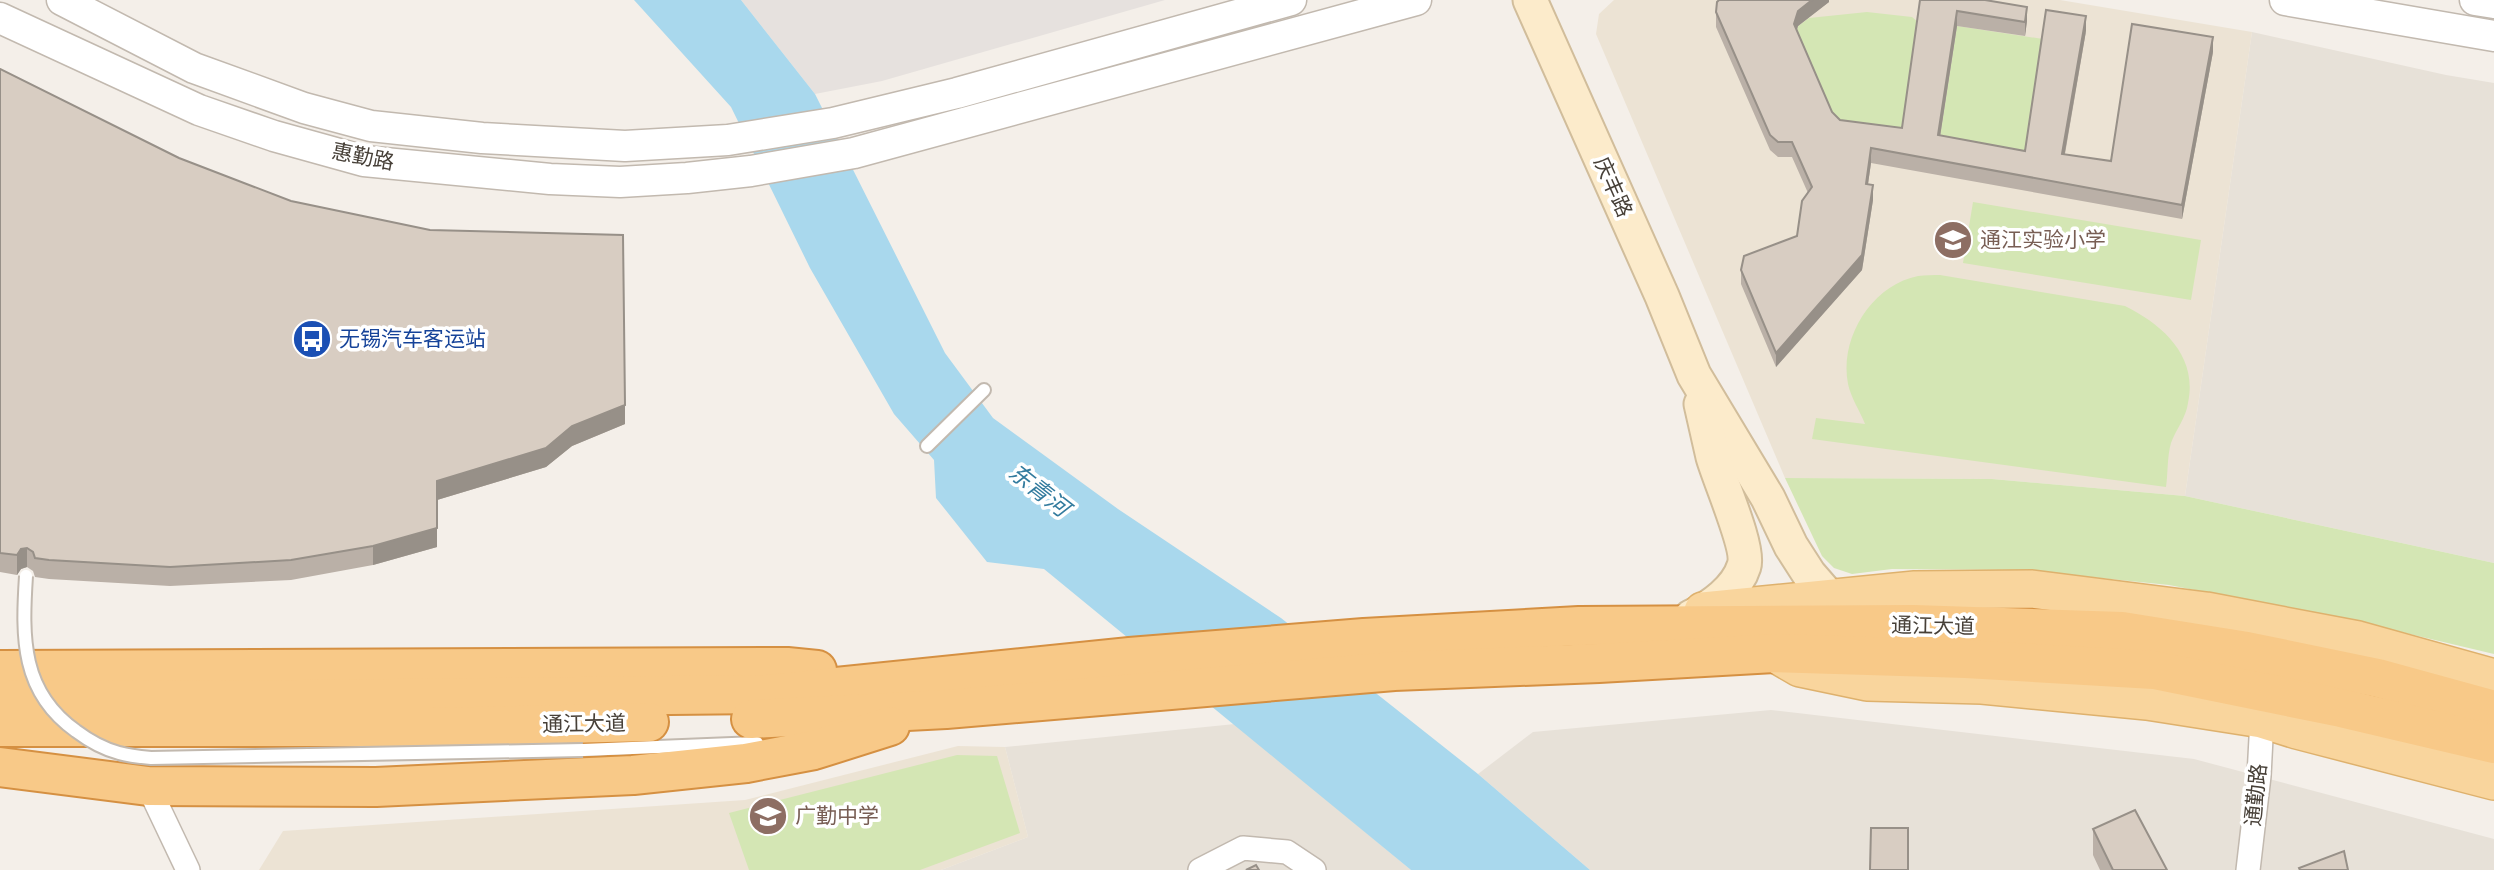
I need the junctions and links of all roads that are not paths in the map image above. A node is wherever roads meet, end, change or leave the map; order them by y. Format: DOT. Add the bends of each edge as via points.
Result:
graph roads {
  1 [pos="62,0"];
  2 [pos="1291,0"];
  3 [pos="1416,0"];
  4 [pos="1530,0"];
  5 [pos="2285,0"];
  6 [pos="2475,0"];
  7 [pos="2494,3"];
  8 [pos="0,18"];
  9 [pos="2494,36"];
  10 [pos="1694,375"];
  11 [pos="984,390"];
  12 [pos="927,446"];
  13 [pos="26,576"];
  14 [pos="1829,597"];
  15 [pos="1687,618"];
  16 [pos="1892,624"];
  17 [pos="1774,653"];
  18 [pos="0,670"];
  19 [pos="2494,678"];
  20 [pos="899,680"];
  21 [pos="0,699"];
  22 [pos="946,709"];
  23 [pos="2494,710"];
  24 [pos="2262,719"];
  25 [pos="0,727"];
  26 [pos="842,741"];
  27 [pos="2494,744"];
  28 [pos="0,767"];
  29 [pos="2494,781"];
  30 [pos="148,786"];
  31 [pos="188,870"];
  32 [pos="1200,870"];
  33 [pos="1314,870"];
  34 [pos="2248,870"];
  1 -- 2 [label="street, 惠勤路" via="194,68 304,108 370,126 625,146 728,140 833,123"];
  3 -- 8 [label="street, 惠勤路" via="854,153 751,171 620,182 364,161 199,110"];
  4 -- 10 [label="main road, 庆丰路"];
  5 -- 9 [label="street"];
  6 -- 7 [label="street"];
  10 -- 14 [label="main road" via="1768,498 1791,546"];
  10 -- 15 [label="main road" via="1745,564 1735,583"];
  11 -- 12 [label="lane"];
  13 -- 26 [label="lane, bridge" via="27,652 44,701 85,738 119,753 150,758"];
  14 -- 15 [label="main road"];
  14 -- 16 [label="main road"];
  14 -- 19 [label="main road" via="1915,590 2046,590 2206,611 2333,636"];
  15 -- 16 [label="highway, 通江大道"];
  15 -- 20 [label="highway, 通江大道" via="1364,638"];
  16 -- 23 [label="highway, 通江大道" via="2122,631 2378,678"];
  17 -- 22 [label="highway, 通江大道" via="1394,671"];
  17 -- 24 [label="main road" via="1800,668 1867,682 1982,685 2147,701"];
  17 -- 27 [label="highway, 通江大道" via="2154,670"];
  18 -- 20 [label="highway" via="787,667"];
  20 -- 21 [label="highway, 通江大道" via="768,694"];
  22 -- 25 [label="highway, 通江大道" via="776,719 429,727"];
  22 -- 26 [label="highway"];
  24 -- 29 [label="main road"];
  24 -- 34 [label="street, 通勤路"];
  26 -- 30 [label="highway" via="746,762 633,775 376,787"];
  28 -- 30 [label="highway"];
  30 -- 31 [label="street"];
  32 -- 33 [label="street" via="1243,848 1287,852"];
}
